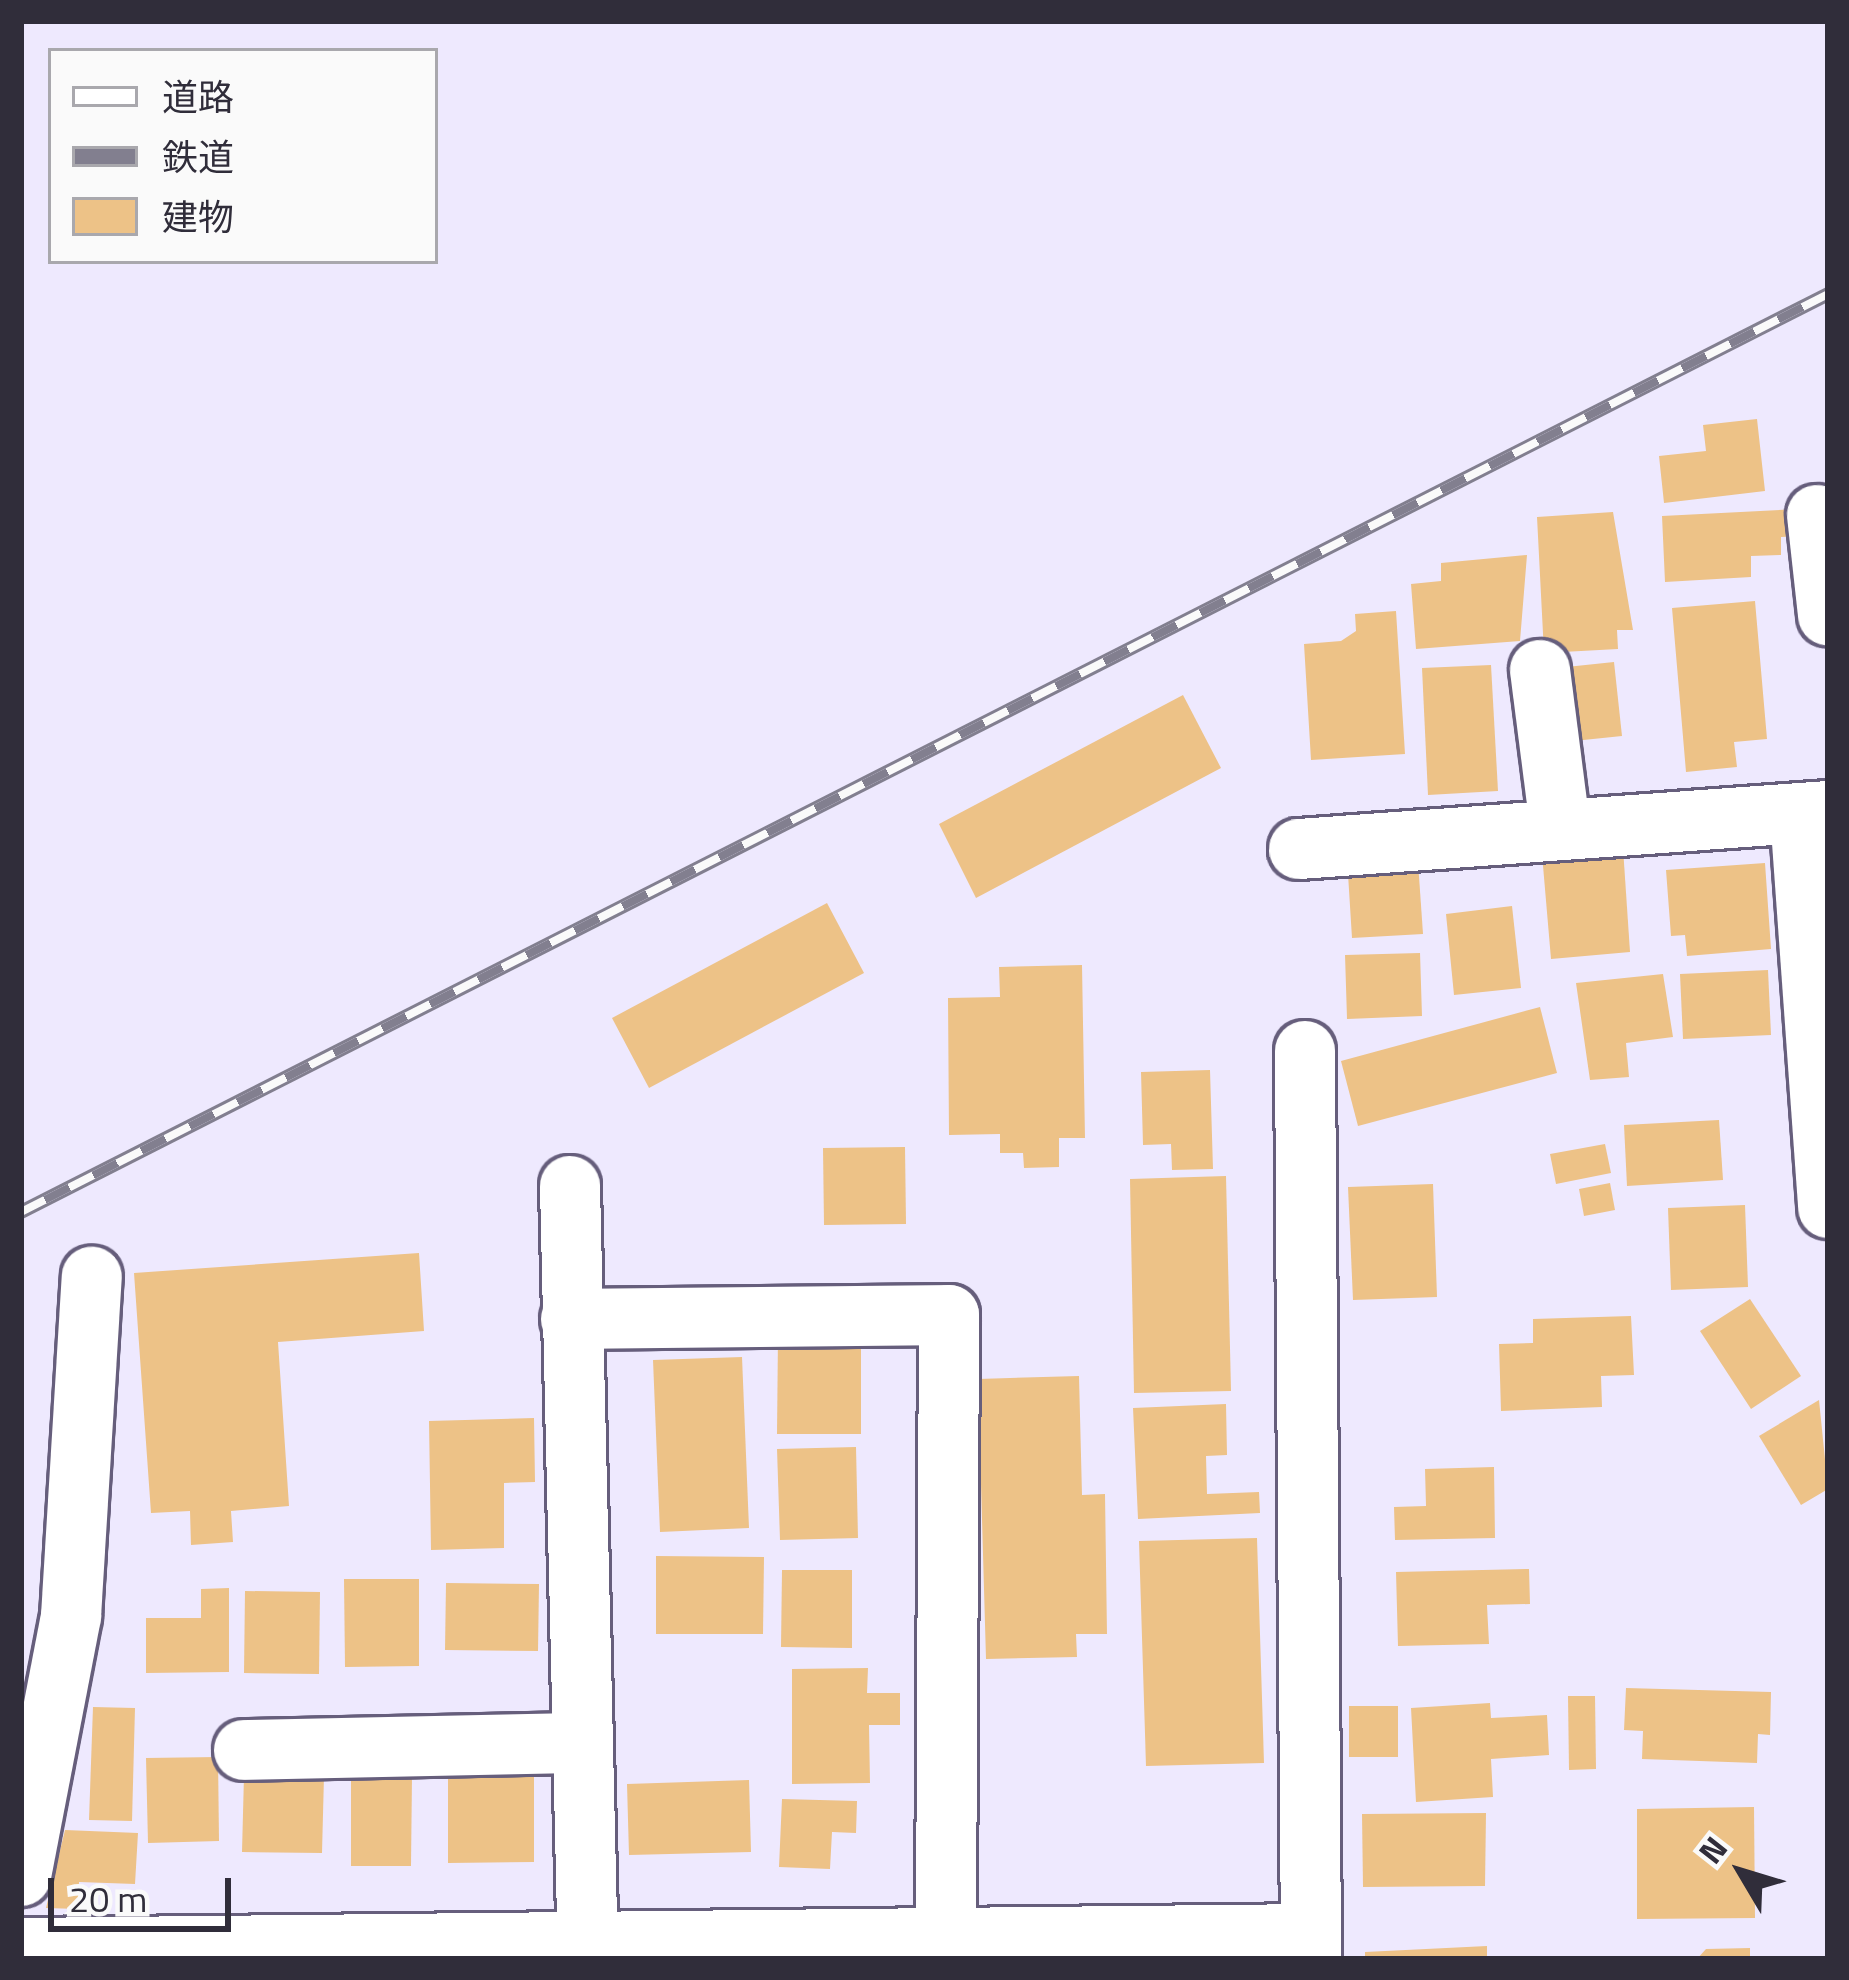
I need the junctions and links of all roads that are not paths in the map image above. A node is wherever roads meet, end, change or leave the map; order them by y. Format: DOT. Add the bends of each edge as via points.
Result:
graph roads {
  1 [pos="1817,515"];
  2 [pos="1828,615"];
  3 [pos="1540,670"];
  4 [pos="1814,812"];
  5 [pos="1560,826"];
  6 [pos="1299,849"];
  7 [pos="1305,1051"];
  8 [pos="570,1186"];
  9 [pos="1828,1208"];
  10 [pos="92,1276"];
  11 [pos="571,1319"];
  12 [pos="580,1743"];
  13 [pos="244,1750"];
  14 [pos="21,1876"];
  15 [pos="946,1936"];
  16 [pos="1311,1947"];
  17 [pos="21,1948"];
  18 [pos="588,1950"];
  1 -- 2 [label="street"];
  3 -- 5 [label="street"];
  4 -- 5 [label="street"];
  4 -- 9 [label="street"];
  5 -- 6 [label="street"];
  7 -- 16 [label="street"];
  8 -- 11 [label="street"];
  10 -- 14 [label="street" via="71,1616"];
  11 -- 12 [label="street"];
  11 -- 15 [label="street" via="949,1315"];
  12 -- 13 [label="street"];
  12 -- 18 [label="street"];
  15 -- 16 [label="street"];
  15 -- 18 [label="street"];
  17 -- 18 [label="street"];
}
